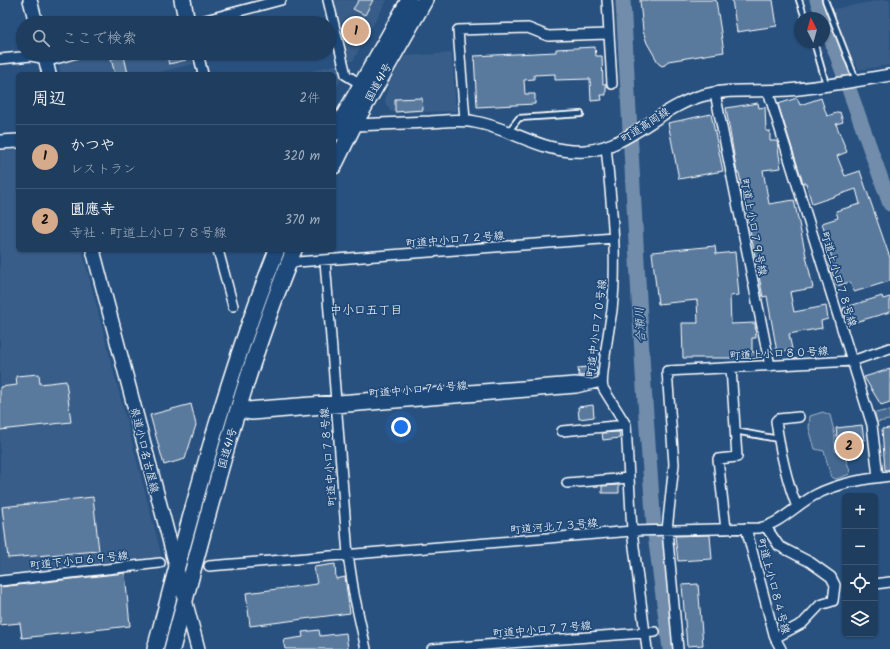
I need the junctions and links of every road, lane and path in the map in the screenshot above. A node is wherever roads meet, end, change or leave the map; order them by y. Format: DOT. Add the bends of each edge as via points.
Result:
graph roads {
  1 [pos="30,0"];
  2 [pos="178,0"];
  3 [pos="186,0"];
  4 [pos="281,0"];
  5 [pos="328,0"];
  6 [pos="409,0"];
  7 [pos="424,0"];
  8 [pos="607,0"];
  9 [pos="799,0"];
  10 [pos="825,0"];
  11 [pos="803,12"];
  12 [pos="34,16"];
  13 [pos="182,16"];
  14 [pos="190,16"];
  15 [pos="220,16"];
  16 [pos="332,16"];
  17 [pos="336,33"];
  18 [pos="608,34"];
  19 [pos="816,48"];
  20 [pos="16,57"];
  21 [pos="0,58"];
  22 [pos="45,60"];
  23 [pos="200,60"];
  24 [pos="48,72"];
  25 [pos="203,72"];
  26 [pos="890,75"];
  27 [pos="854,81"];
  28 [pos="361,84"];
  29 [pos="612,84"];
  30 [pos="826,85"];
  31 [pos="768,91"];
  32 [pos="715,93"];
  33 [pos="581,114"];
  34 [pos="465,120"];
  35 [pos="354,125"];
  36 [pos="336,126"];
  37 [pos="336,128"];
  38 [pos="508,132"];
  39 [pos="16,141"];
  40 [pos="0,142"];
  41 [pos="606,146"];
  42 [pos="336,162"];
  43 [pos="614,238"];
  44 [pos="94,252"];
  45 [pos="219,252"];
  46 [pos="276,252"];
  47 [pos="296,256"];
  48 [pos="325,261"];
  49 [pos="233,306"];
  50 [pos="890,348"];
  51 [pos="852,361"];
  52 [pos="770,366"];
  53 [pos="731,368"];
  54 [pos="597,383"];
  55 [pos="336,404"];
  56 [pos="246,410"];
  57 [pos="799,417"];
  58 [pos="626,425"];
  59 [pos="562,430"];
  60 [pos="735,431"];
  61 [pos="778,439"];
  62 [pos="890,476"];
  63 [pos="878,477"];
  64 [pos="629,478"];
  65 [pos="567,483"];
  66 [pos="796,507"];
  67 [pos="766,527"];
  68 [pos="746,528"];
  69 [pos="726,529"];
  70 [pos="665,530"];
  71 [pos="632,531"];
  72 [pos="348,555"];
  73 [pos="160,563"];
  74 [pos="209,566"];
  75 [pos="176,570"];
  76 [pos="0,581"];
  77 [pos="890,582"];
  78 [pos="878,584"];
  79 [pos="842,586"];
  80 [pos="835,587"];
  81 [pos="185,600"];
  82 [pos="655,632"];
  83 [pos="645,634"];
  84 [pos="775,638"];
  85 [pos="155,649"];
  86 [pos="172,649"];
  87 [pos="198,649"];
  88 [pos="366,649"];
  89 [pos="432,649"];
  90 [pos="647,649"];
  91 [pos="678,649"];
  92 [pos="781,649"];
  1 -- 12 [label="main road"];
  2 -- 13 [label="street"];
  3 -- 14 [label="street"];
  4 -- 15 [label="street"];
  5 -- 16 [label="street"];
  6 -- 28 [label="highway, 国道41号"];
  7 -- 35 [label="highway, 国道41号"];
  8 -- 18 [label="street"];
  9 -- 11 [label="lane"];
  10 -- 27 [label="lane"];
  17 -- 28 [label="street" via="346,75"];
  18 -- 29 [label="street"];
  18 -- 34 [label="street" via="548,36 528,28 458,30"];
  19 -- 30 [label="lane"];
  20 -- 21 [label="street"];
  22 -- 24 [label="main road"];
  23 -- 25 [label="street"];
  26 -- 27 [label="street, 町道高岡線"];
  27 -- 30 [label="street, 町道高岡線"];
  28 -- 36 [label="highway, 国道41号"];
  30 -- 31 [label="street, 町道高岡線"];
  31 -- 32 [label="street, 町道高岡線"];
  31 -- 51 [label="street, 町道上小口７８号線"];
  32 -- 41 [label="street, 町道高岡線" via="676,105 618,142"];
  32 -- 52 [label="street, 町道上小口７９号線"];
  33 -- 38 [label="lane" via="519,118"];
  34 -- 35 [label="street, 町道高岡線"];
  34 -- 38 [label="street, 町道高岡線"];
  35 -- 37 [label="main road"];
  35 -- 42 [label="highway, 国道41号"];
  38 -- 41 [label="street, 町道高岡線" via="541,146 562,150 585,151"];
  39 -- 40 [label="main road"];
  41 -- 43 [label="street, 町道中小口７０号線"];
  43 -- 48 [label="street, 町道中小口７２号線"];
  43 -- 54 [label="street, 町道中小口７０号線" via="615,285 608,340"];
  44 -- 75 [label="main road, 県道小口名古屋線"];
  45 -- 49 [label="street"];
  46 -- 75 [label="highway, 国道41号" via="230,382"];
  47 -- 48 [label="street, 町道中小口７２号線"];
  47 -- 81 [label="highway, 国道41号" via="262,333 245,383"];
  48 -- 55 [label="street, 町道中小口７８号線"];
  50 -- 51 [label="street, 町道上小口８０号線"];
  51 -- 52 [label="street, 町道上小口８０号線"];
  51 -- 63 [label="street, 町道上小口７８号線" via="872,425"];
  52 -- 53 [label="street, 町道上小口８０号線"];
  53 -- 60 [label="street"];
  53 -- 70 [label="street, 町道上小口８０号線" via="667,371 674,464"];
  54 -- 55 [label="street, 町道中小口７４号線" via="575,382"];
  54 -- 58 [label="street, 町道中小口７０号線" via="603,388"];
  55 -- 56 [label="street, 町道中小口７４号線"];
  55 -- 72 [label="street, 町道中小口７８号線"];
  57 -- 61 [label="street" via="776,421"];
  58 -- 59 [label="street"];
  58 -- 64 [label="street, 町道中小口７０号線"];
  60 -- 61 [label="lane"];
  60 -- 69 [label="street" via="737,457 718,459"];
  61 -- 66 [label="street" via="787,482"];
  62 -- 63 [label="street"];
  63 -- 66 [label="street" via="837,487 816,495"];
  64 -- 65 [label="street"];
  64 -- 71 [label="street, 町道中小口７０号線"];
  66 -- 67 [label="street"];
  67 -- 68 [label="street, 町道河北７３号線"];
  67 -- 80 [label="street" via="779,546 823,570 831,577"];
  68 -- 69 [label="street, 町道河北７３号線"];
  68 -- 84 [label="street, 町道上小口８４号線"];
  69 -- 70 [label="street, 町道河北７３号線"];
  70 -- 71 [label="street, 町道河北７３号線"];
  70 -- 91 [label="street"];
  71 -- 72 [label="street, 町道河北７３号線"];
  71 -- 83 [label="street, 町道中小口７０号線"];
  72 -- 74 [label="street, 町道河北７３号線"];
  72 -- 88 [label="street, 町道中小口７８号線"];
  73 -- 76 [label="street, 町道下小口６９号線"];
  75 -- 81 [label="main road, 県道小口名古屋線"];
  75 -- 85 [label="highway, 国道41号"];
  77 -- 78 [label="street"];
  79 -- 80 [label="street"];
  80 -- 84 [label="street" via="833,601 820,605 803,623"];
  81 -- 86 [label="highway, 国道41号"];
  81 -- 87 [label="main road, 県道小口名古屋線"];
  82 -- 83 [label="street, 町道中小口７７号線"];
  83 -- 89 [label="street, 町道中小口７７号線"];
  83 -- 90 [label="street, 町道中小口７０号線"];
  84 -- 92 [label="street, 町道上小口８４号線"];
}
